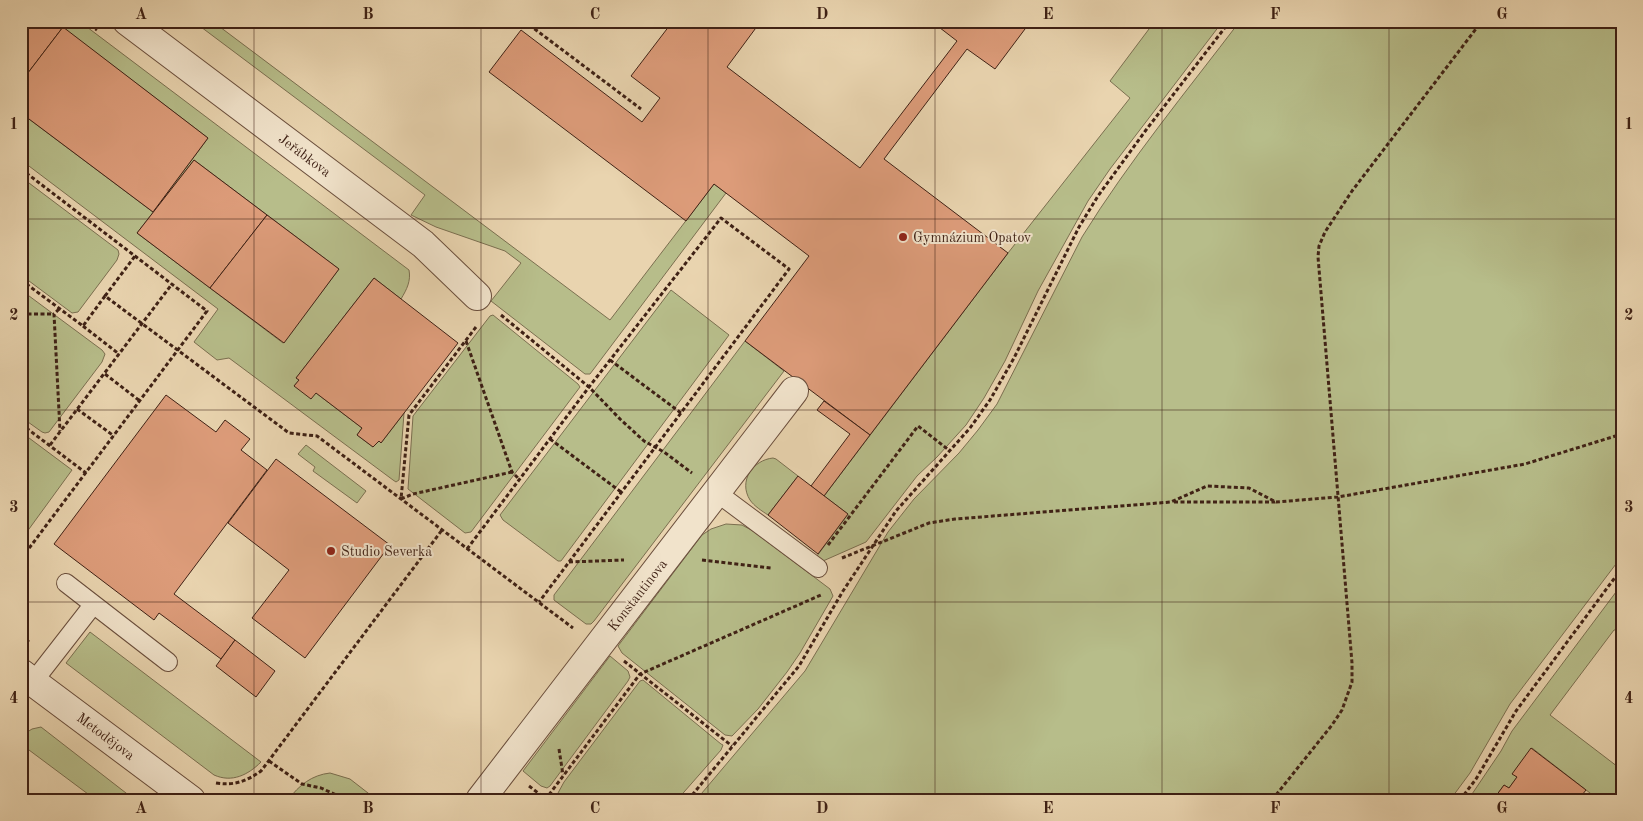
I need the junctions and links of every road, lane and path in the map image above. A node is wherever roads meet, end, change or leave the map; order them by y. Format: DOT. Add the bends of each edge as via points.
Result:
graph roads {
  1 [pos="127,21"];
  2 [pos="524,21"];
  3 [pos="1230,21"];
  4 [pos="1482,21"];
  5 [pos="641,109"];
  6 [pos="22,172"];
  7 [pos="135,256"];
  8 [pos="21,280"];
  9 [pos="172,284"];
  10 [pos="105,296"];
  11 [pos="484,301"];
  12 [pos="59,309"];
  13 [pos="21,314"];
  14 [pos="54,314"];
  15 [pos="142,324"];
  16 [pos="83,326"];
  17 [pos="466,340"];
  18 [pos="177,351"];
  19 [pos="119,354"];
  20 [pos="610,360"];
  21 [pos="104,374"];
  22 [pos="590,387"];
  23 [pos="794,391"];
  24 [pos="140,401"];
  25 [pos="78,409"];
  26 [pos="681,413"];
  27 [pos="21,424"];
  28 [pos="60,432"];
  29 [pos="1622,434"];
  30 [pos="114,436"];
  31 [pos="550,439"];
  32 [pos="50,445"];
  33 [pos="655,447"];
  34 [pos="950,451"];
  35 [pos="512,472"];
  36 [pos="86,473"];
  37 [pos="519,479"];
  38 [pos="621,492"];
  39 [pos="716,492"];
  40 [pos="1338,497"];
  41 [pos="401,499"];
  42 [pos="1171,502"];
  43 [pos="1276,502"];
  44 [pos="442,530"];
  45 [pos="873,545"];
  46 [pos="467,549"];
  47 [pos="21,559"];
  48 [pos="665,559"];
  49 [pos="568,562"];
  50 [pos="818,568"];
  51 [pos="1622,568"];
  52 [pos="66,583"];
  53 [pos="837,591"];
  54 [pos="843,591"];
  55 [pos="822,594"];
  56 [pos="539,602"];
  57 [pos="93,605"];
  58 [pos="21,636"];
  59 [pos="599,644"];
  60 [pos="51,658"];
  61 [pos="168,662"];
  62 [pos="640,674"];
  63 [pos="25,685"];
  64 [pos="732,746"];
  65 [pos="268,761"];
  66 [pos="215,782"];
  67 [pos="191,800"];
  68 [pos="346,800"];
  69 [pos="480,800"];
  70 [pos="545,800"];
  71 [pos="586,800"];
  72 [pos="603,800"];
  73 [pos="688,800"];
  74 [pos="1272,800"];
  75 [pos="1460,800"];
  1 -- 11 [label="street, Jeřábkova" via="423,244"];
  2 -- 5 [label="path"];
  3 -- 34 [label="path" via="1098,196 990,400"];
  4 -- 40 [label="path" via="1352,191 1319,246"];
  6 -- 7 [label="path"];
  7 -- 9 [label="path"];
  7 -- 10 [label="path"];
  8 -- 12 [label="path"];
  9 -- 15 [label="path"];
  9 -- 18 [label="path" via="207,311"];
  10 -- 15 [label="path"];
  10 -- 16 [label="path"];
  11 -- 17 [label="path"];
  11 -- 22 [label="path"];
  12 -- 14 [label="path"];
  12 -- 16 [label="path"];
  13 -- 14 [label="path"];
  14 -- 28 [label="path"];
  15 -- 18 [label="path"];
  15 -- 19 [label="path"];
  16 -- 19 [label="path"];
  17 -- 35 [label="path"];
  17 -- 41 [label="path" via="409,415"];
  18 -- 24 [label="path"];
  18 -- 41 [label="path" via="288,433 317,436"];
  19 -- 21 [label="path"];
  20 -- 22 [label="path"];
  20 -- 26 [label="path"];
  20 -- 26 [label="path" via="721,218 788,269"];
  21 -- 24 [label="path"];
  21 -- 25 [label="path"];
  22 -- 31 [label="path"];
  22 -- 33 [label="path" via="620,419"];
  23 -- 39 [label="street, Konstantinova"];
  24 -- 30 [label="path"];
  25 -- 28 [label="path"];
  25 -- 30 [label="path"];
  26 -- 33 [label="path"];
  27 -- 32 [label="path"];
  28 -- 32 [label="path"];
  29 -- 40 [label="path" via="1525,464"];
  30 -- 36 [label="path"];
  31 -- 37 [label="path"];
  31 -- 38 [label="path"];
  32 -- 36 [label="path"];
  33 -- 38 [label="path"];
  33 -- 39 [label="path"];
  34 -- 45 [label="path" via="896,511"];
  34 -- 50 [label="path" via="918,426 819,558"];
  35 -- 37 [label="path"];
  35 -- 41 [label="path"];
  36 -- 47 [label="path"];
  37 -- 46 [label="path"];
  38 -- 49 [label="path"];
  39 -- 48 [label="street, Konstantinova"];
  39 -- 50 [label="lane"];
  40 -- 43 [label="path"];
  40 -- 74 [label="path" via="1352,682 1342,710 1332,725"];
  41 -- 44 [label="path"];
  42 -- 43 [label="path"];
  42 -- 43 [label="path" via="1207,486 1249,488"];
  42 -- 45 [label="path" via="929,522"];
  44 -- 46 [label="path"];
  44 -- 65 [label="path"];
  45 -- 50 [label="path"];
  45 -- 54 [label="path"];
  46 -- 56 [label="path"];
  48 -- 49 [label="path"];
  48 -- 50 [label="path" via="687,558 805,571"];
  48 -- 59 [label="street, Konstantinova"];
  49 -- 56 [label="path"];
  51 -- 75 [label="path" via="1516,711"];
  52 -- 57 [label="lane"];
  53 -- 54 [label="path"];
  54 -- 64 [label="path" via="799,666"];
  55 -- 62 [label="path"];
  56 -- 59 [label="path"];
  57 -- 60 [label="lane"];
  57 -- 61 [label="lane"];
  58 -- 60 [label="path"];
  59 -- 62 [label="path"];
  59 -- 69 [label="street, Konstantinova"];
  60 -- 63 [label="lane"];
  62 -- 64 [label="path"];
  62 -- 70 [label="path"];
  63 -- 67 [label="street, Metodějova"];
  64 -- 73 [label="path"];
  65 -- 66 [label="path" via="261,771 244,782"];
  65 -- 68 [label="path" via="302,784 321,788"];
  71 -- 72 [label="path"];
}
